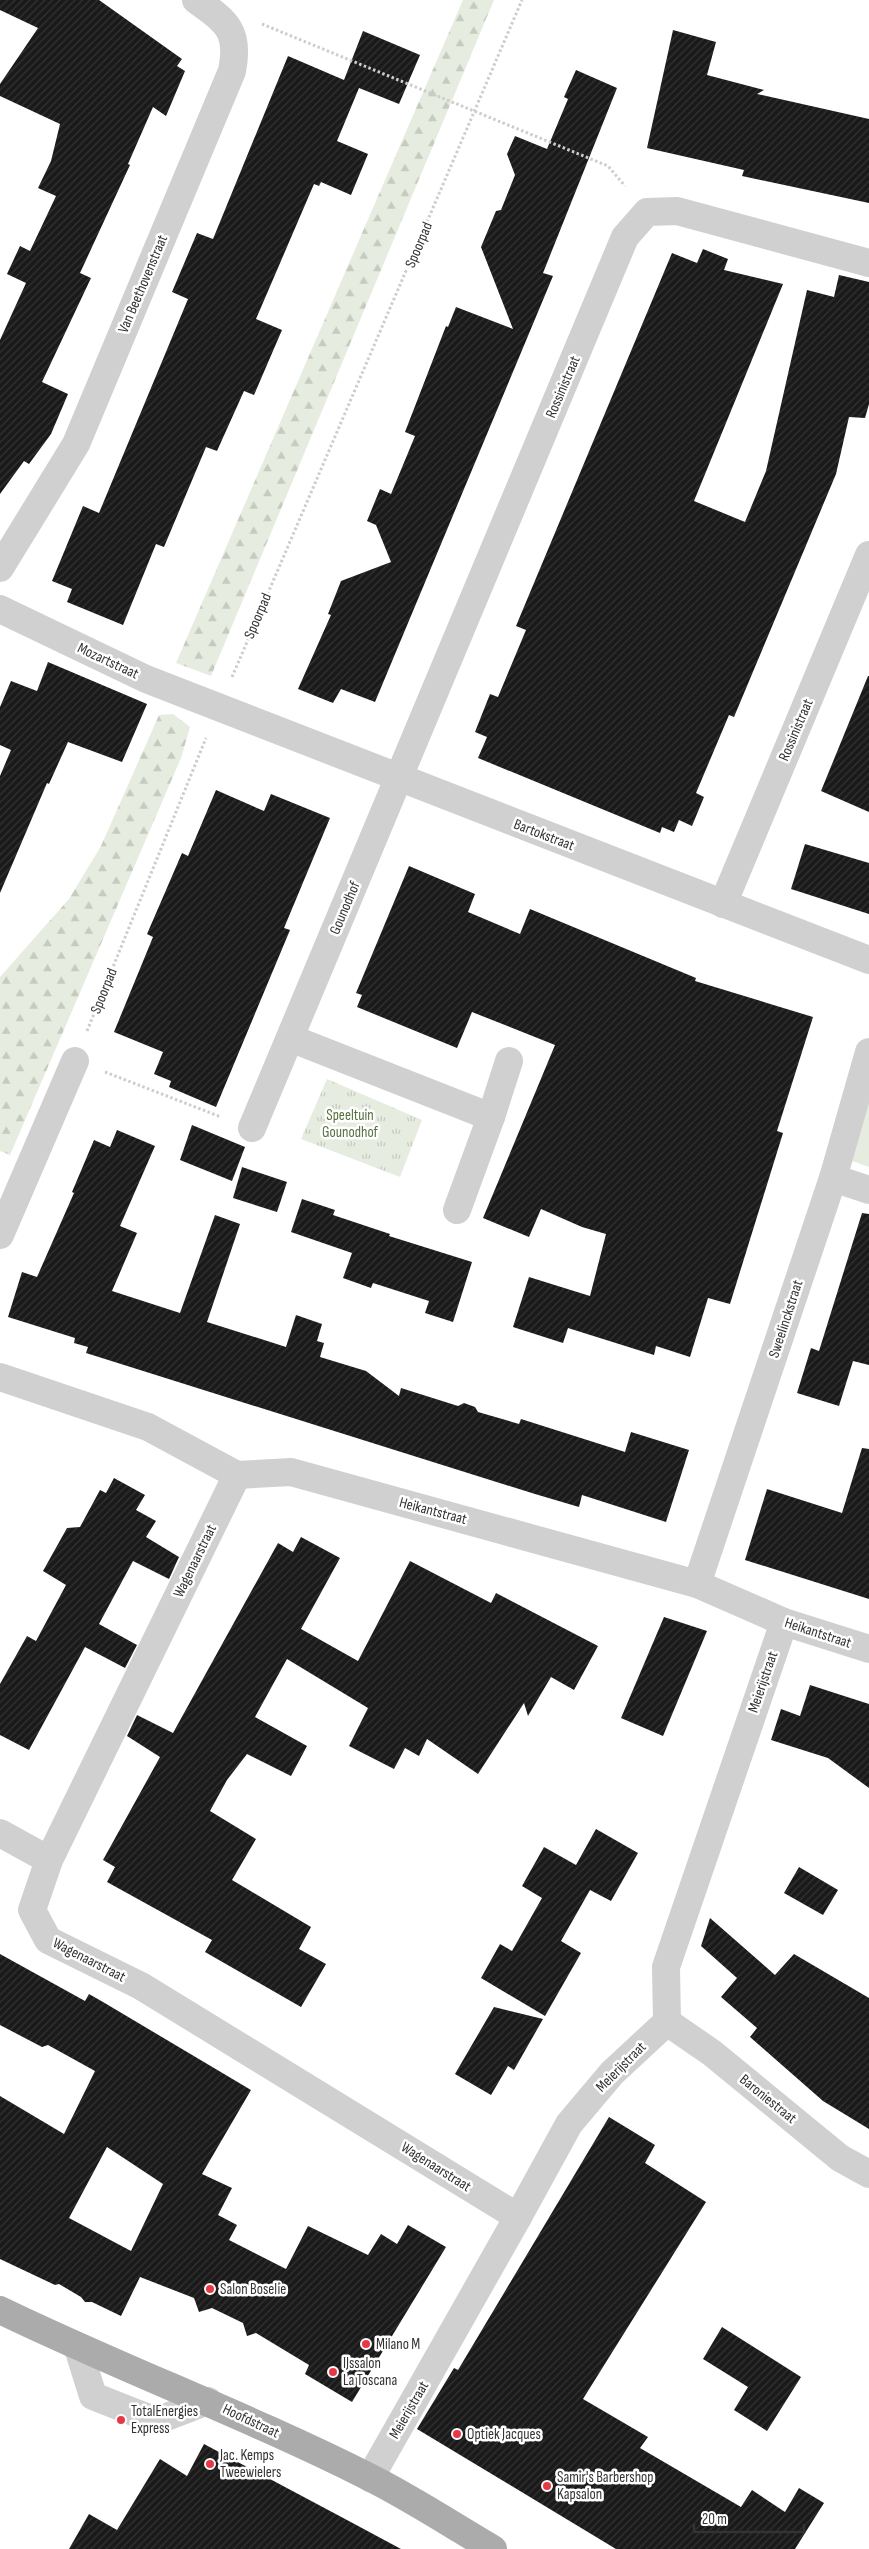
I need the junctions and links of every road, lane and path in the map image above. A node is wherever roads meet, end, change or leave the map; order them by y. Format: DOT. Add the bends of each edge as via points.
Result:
graph roads {
  1 [pos="196,0"];
  2 [pos="522,0"];
  3 [pos="235,38"];
  4 [pos="477,110"];
  5 [pos="646,212"];
  6 [pos="869,263"];
  7 [pos="869,555"];
  8 [pos="0,568"];
  9 [pos="0,609"];
  10 [pos="219,706"];
  11 [pos="400,779"];
  12 [pos="723,904"];
  13 [pos="869,960"];
  14 [pos="290,1038"];
  15 [pos="869,1052"];
  16 [pos="76,1061"];
  17 [pos="509,1061"];
  18 [pos="492,1117"];
  19 [pos="252,1128"];
  20 [pos="833,1178"];
  21 [pos="869,1190"];
  22 [pos="457,1210"];
  23 [pos="0,1236"];
  24 [pos="0,1377"];
  25 [pos="237,1474"];
  26 [pos="697,1584"];
  27 [pos="784,1622"];
  28 [pos="869,1649"];
  29 [pos="0,1833"];
  30 [pos="49,1860"];
  31 [pos="667,2022"];
  32 [pos="869,2174"];
  33 [pos="518,2217"];
  34 [pos="0,2310"];
  35 [pos="78,2348"];
  36 [pos="208,2401"];
  37 [pos="370,2478"];
  38 [pos="493,2549"];
  1 -- 3 [label="street" via="226,25"];
  2 -- 4 [label="path, Spoorpad"];
  3 -- 4 [label="path" via="263,24"];
  3 -- 8 [label="street, Van Beethovenstraat" via="232,70 76,444"];
  4 -- 5 [label="path" via="608,166"];
  4 -- 10 [label="path, Spoorpad"];
  5 -- 6 [label="street" via="677,211"];
  5 -- 11 [label="street, Rossinistraat" via="624,237"];
  7 -- 12 [label="street, Rossinistraat"];
  9 -- 10 [label="street, Mozartstraat" via="146,679"];
  10 -- 11 [label="street, Bartokstraat"];
  10 -- 16 [label="path, Spoorpad"];
  11 -- 12 [label="street, Bartokstraat"];
  11 -- 14 [label="street, Gounodhof"];
  12 -- 13 [label="street, Bartokstraat"];
  14 -- 18 [label="street"];
  14 -- 19 [label="street, Gounodhof"];
  15 -- 20 [label="street, Sweelinckstraat"];
  16 -- 19 [label="path"];
  16 -- 23 [label="street"];
  17 -- 18 [label="street"];
  18 -- 22 [label="street"];
  20 -- 21 [label="street"];
  20 -- 26 [label="street, Sweelinckstraat"];
  24 -- 25 [label="street, Heikantstraat" via="148,1427"];
  25 -- 26 [label="street, Heikantstraat" via="291,1472"];
  25 -- 30 [label="street, Wagenaarstraat"];
  26 -- 27 [label="street, Heikantstraat"];
  27 -- 28 [label="street, Heikantstraat"];
  27 -- 31 [label="street, Meierijstraat" via="666,1967"];
  29 -- 30 [label="street"];
  30 -- 33 [label="street, Wagenaarstraat" via="32,1910 48,1940 141,1986"];
  31 -- 32 [label="street, Baroniestraat" via="712,2053 840,2158"];
  31 -- 33 [label="street, Meierijstraat" via="612,2073 568,2124"];
  33 -- 37 [label="street, Meierijstraat"];
  34 -- 35 [label="main road, Hoofdstraat"];
  35 -- 36 [label="main road, Hoofdstraat"];
  35 -- 36 [label="street" via="94,2396 156,2422"];
  36 -- 37 [label="main road, Hoofdstraat"];
  37 -- 38 [label="main road, Hoofdstraat"];
}
